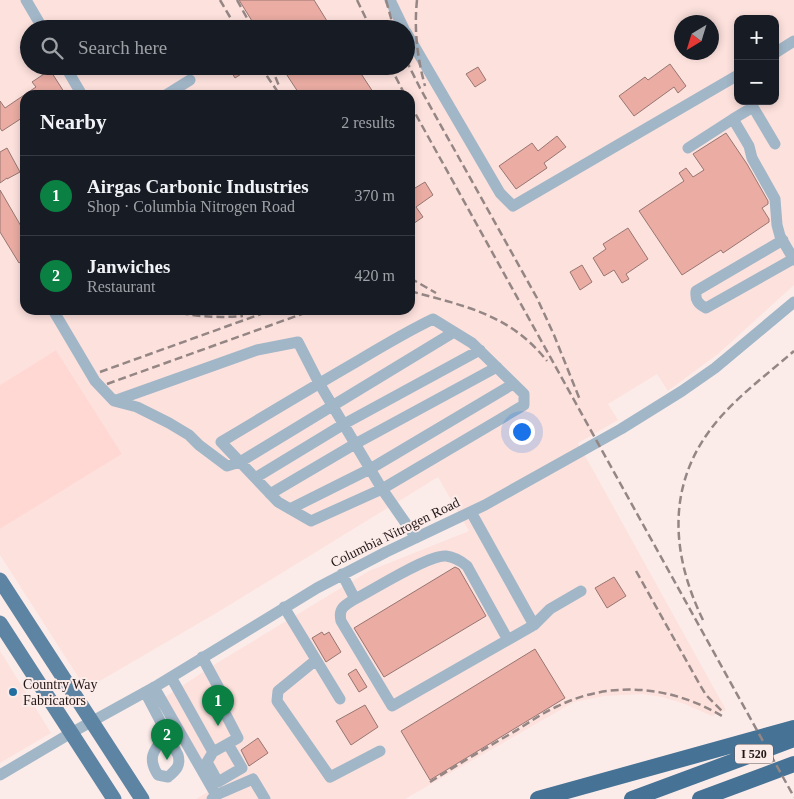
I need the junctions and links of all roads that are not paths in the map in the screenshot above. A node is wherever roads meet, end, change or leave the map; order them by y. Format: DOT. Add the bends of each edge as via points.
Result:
graph roads {
  1 [pos="26,0"];
  2 [pos="390,0"];
  3 [pos="38,20"];
  4 [pos="400,20"];
  5 [pos="794,41"];
  6 [pos="415,47"];
  7 [pos="779,50"];
  8 [pos="70,75"];
  9 [pos="734,77"];
  10 [pos="190,80"];
  11 [pos="79,90"];
  12 [pos="174,90"];
  13 [pos="733,119"];
  14 [pos="775,144"];
  15 [pos="688,148"];
  16 [pos="783,240"];
  17 [pos="794,260"];
  18 [pos="794,302"];
  19 [pos="56,315"];
  20 [pos="454,332"];
  21 [pos="480,350"];
  22 [pos="497,367"];
  23 [pos="319,383"];
  24 [pos="513,384"];
  25 [pos="114,401"];
  26 [pos="333,406"];
  27 [pos="344,424"];
  28 [pos="355,444"];
  29 [pos="240,462"];
  30 [pos="370,469"];
  31 [pos="255,478"];
  32 [pos="382,489"];
  33 [pos="270,494"];
  34 [pos="290,509"];
  35 [pos="471,512"];
  36 [pos="416,538"];
  37 [pos="342,574"];
  38 [pos="0,580"];
  39 [pos="581,591"];
  40 [pos="355,599"];
  41 [pos="16,605"];
  42 [pos="284,608"];
  43 [pos="0,615"];
  44 [pos="0,622"];
  45 [pos="534,624"];
  46 [pos="508,640"];
  47 [pos="202,657"];
  48 [pos="316,660"];
  49 [pos="171,677"];
  50 [pos="149,690"];
  51 [pos="340,699"];
  52 [pos="93,722"];
  53 [pos="794,728"];
  54 [pos="71,733"];
  55 [pos="166,734"];
  56 [pos="794,739"];
  57 [pos="228,744"];
  58 [pos="380,751"];
  59 [pos="213,752"];
  60 [pos="794,764"];
  61 [pos="794,773"];
  62 [pos="0,776"];
  63 [pos="731,795"];
  64 [pos="214,797"];
  65 [pos="114,799"];
  66 [pos="142,799"];
  67 [pos="264,799"];
  68 [pos="538,799"];
  69 [pos="632,799"];
  70 [pos="700,799"];
  1 -- 3 [label="street"];
  2 -- 4 [label="street"];
  5 -- 7 [label="street"];
  6 -- 9 [label="street" via="500,193 513,206"];
  8 -- 11 [label="street"];
  10 -- 12 [label="street"];
  13 -- 14 [label="street" via="753,107"];
  13 -- 15 [label="street"];
  13 -- 16 [label="street" via="775,199 777,225"];
  16 -- 17 [label="street"];
  16 -- 17 [label="street" via="696,291 695,299 706,308"];
  18 -- 35 [label="street, Columbia Nitrogen Road" via="708,373 621,429"];
  19 -- 25 [label="street" via="95,380"];
  20 -- 21 [label="street"];
  20 -- 23 [label="street" via="433,319"];
  20 -- 26 [label="street"];
  21 -- 22 [label="street"];
  21 -- 27 [label="street"];
  22 -- 24 [label="street"];
  22 -- 28 [label="street"];
  23 -- 25 [label="street" via="298,342 257,350"];
  23 -- 26 [label="street"];
  23 -- 29 [label="street" via="221,442"];
  24 -- 30 [label="street"];
  24 -- 32 [label="street" via="524,394 524,405"];
  25 -- 29 [label="street" via="151,413 189,434 227,466"];
  26 -- 27 [label="street"];
  26 -- 29 [label="street"];
  27 -- 28 [label="street"];
  27 -- 31 [label="street"];
  28 -- 30 [label="street"];
  28 -- 33 [label="street"];
  29 -- 31 [label="street"];
  30 -- 32 [label="street"];
  30 -- 34 [label="street"];
  31 -- 33 [label="street"];
  32 -- 34 [label="street" via="311,521"];
  32 -- 36 [label="street"];
  33 -- 34 [label="street"];
  35 -- 36 [label="street, Columbia Nitrogen Road"];
  35 -- 45 [label="street"];
  36 -- 37 [label="street, Columbia Nitrogen Road"];
  37 -- 40 [label="street"];
  37 -- 42 [label="street, Columbia Nitrogen Road"];
  38 -- 41 [label="main road"];
  39 -- 45 [label="street" via="550,608"];
  40 -- 46 [label="street" via="422,563 445,556 458,559 467,566"];
  40 -- 46 [label="street" via="340,610 341,621 392,706"];
  41 -- 43 [label="main road"];
  41 -- 52 [label="main road"];
  42 -- 47 [label="street, Columbia Nitrogen Road"];
  42 -- 48 [label="street"];
  44 -- 54 [label="main road"];
  45 -- 46 [label="street"];
  47 -- 49 [label="street, Columbia Nitrogen Road"];
  47 -- 57 [label="street" via="227,702 224,711 238,738"];
  48 -- 51 [label="street"];
  48 -- 58 [label="street" via="278,691 277,701 330,777"];
  49 -- 50 [label="street, Columbia Nitrogen Road"];
  49 -- 59 [label="street"];
  50 -- 52 [label="street, Columbia Nitrogen Road"];
  50 -- 55 [label="street"];
  50 -- 64 [label="street"];
  52 -- 54 [label="street, Columbia Nitrogen Road"];
  52 -- 66 [label="main road"];
  53 -- 68 [label="highway"];
  54 -- 62 [label="street, Columbia Nitrogen Road"];
  54 -- 65 [label="main road"];
  56 -- 69 [label="highway, I 520"];
  57 -- 59 [label="street"];
  57 -- 59 [label="street" via="242,768 218,782 207,762"];
  60 -- 63 [label="highway, I 520"];
  61 -- 63 [label="highway"];
  63 -- 70 [label="highway, I 520"];
  64 -- 67 [label="street" via="253,779"];
}
